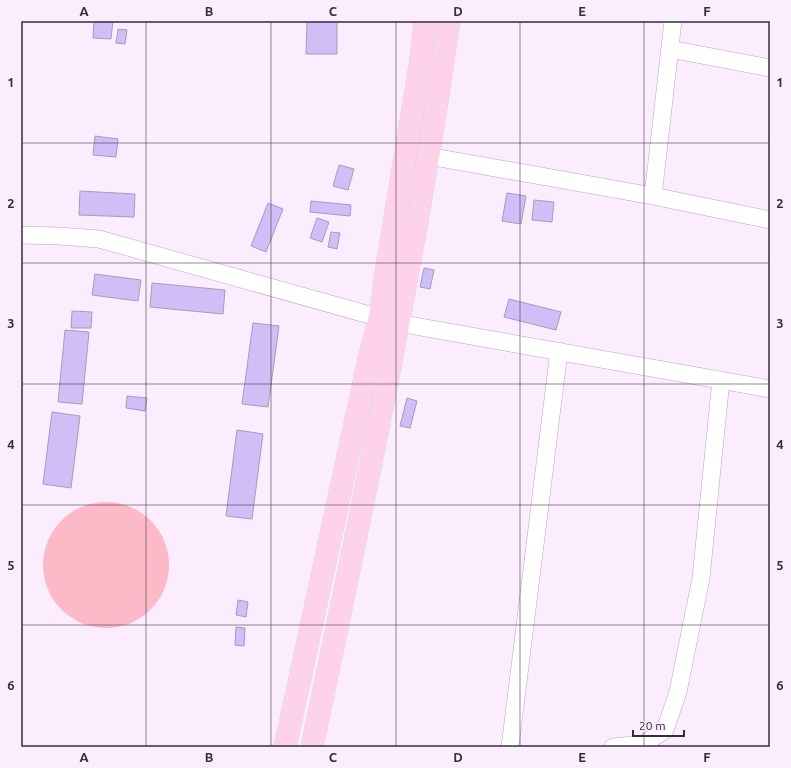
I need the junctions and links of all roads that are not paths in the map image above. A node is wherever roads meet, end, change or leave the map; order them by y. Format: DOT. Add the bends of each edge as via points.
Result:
graph roads {
  1 [pos="425,21"];
  2 [pos="449,21"];
  3 [pos="673,21"];
  4 [pos="670,49"];
  5 [pos="770,68"];
  6 [pos="428,156"];
  7 [pos="652,196"];
  8 [pos="770,220"];
  9 [pos="21,235"];
  10 [pos="389,320"];
  11 [pos="559,351"];
  12 [pos="721,380"];
  13 [pos="770,389"];
  14 [pos="285,747"];
  15 [pos="312,747"];
  16 [pos="510,747"];
  17 [pos="613,747"];
  1 -- 10 [label="main road" via="386,272"];
  2 -- 6 [label="main road"];
  3 -- 4 [label="street"];
  4 -- 5 [label="street"];
  4 -- 7 [label="street"];
  6 -- 7 [label="street"];
  6 -- 10 [label="main road"];
  7 -- 8 [label="street"];
  9 -- 10 [label="street" via="99,240"];
  10 -- 11 [label="street"];
  10 -- 14 [label="main road" via="369,359"];
  10 -- 15 [label="main road" via="365,490"];
  11 -- 12 [label="street"];
  11 -- 16 [label="street"];
  12 -- 13 [label="street"];
  12 -- 17 [label="street" via="701,578 678,692 665,730 644,744"];
}
